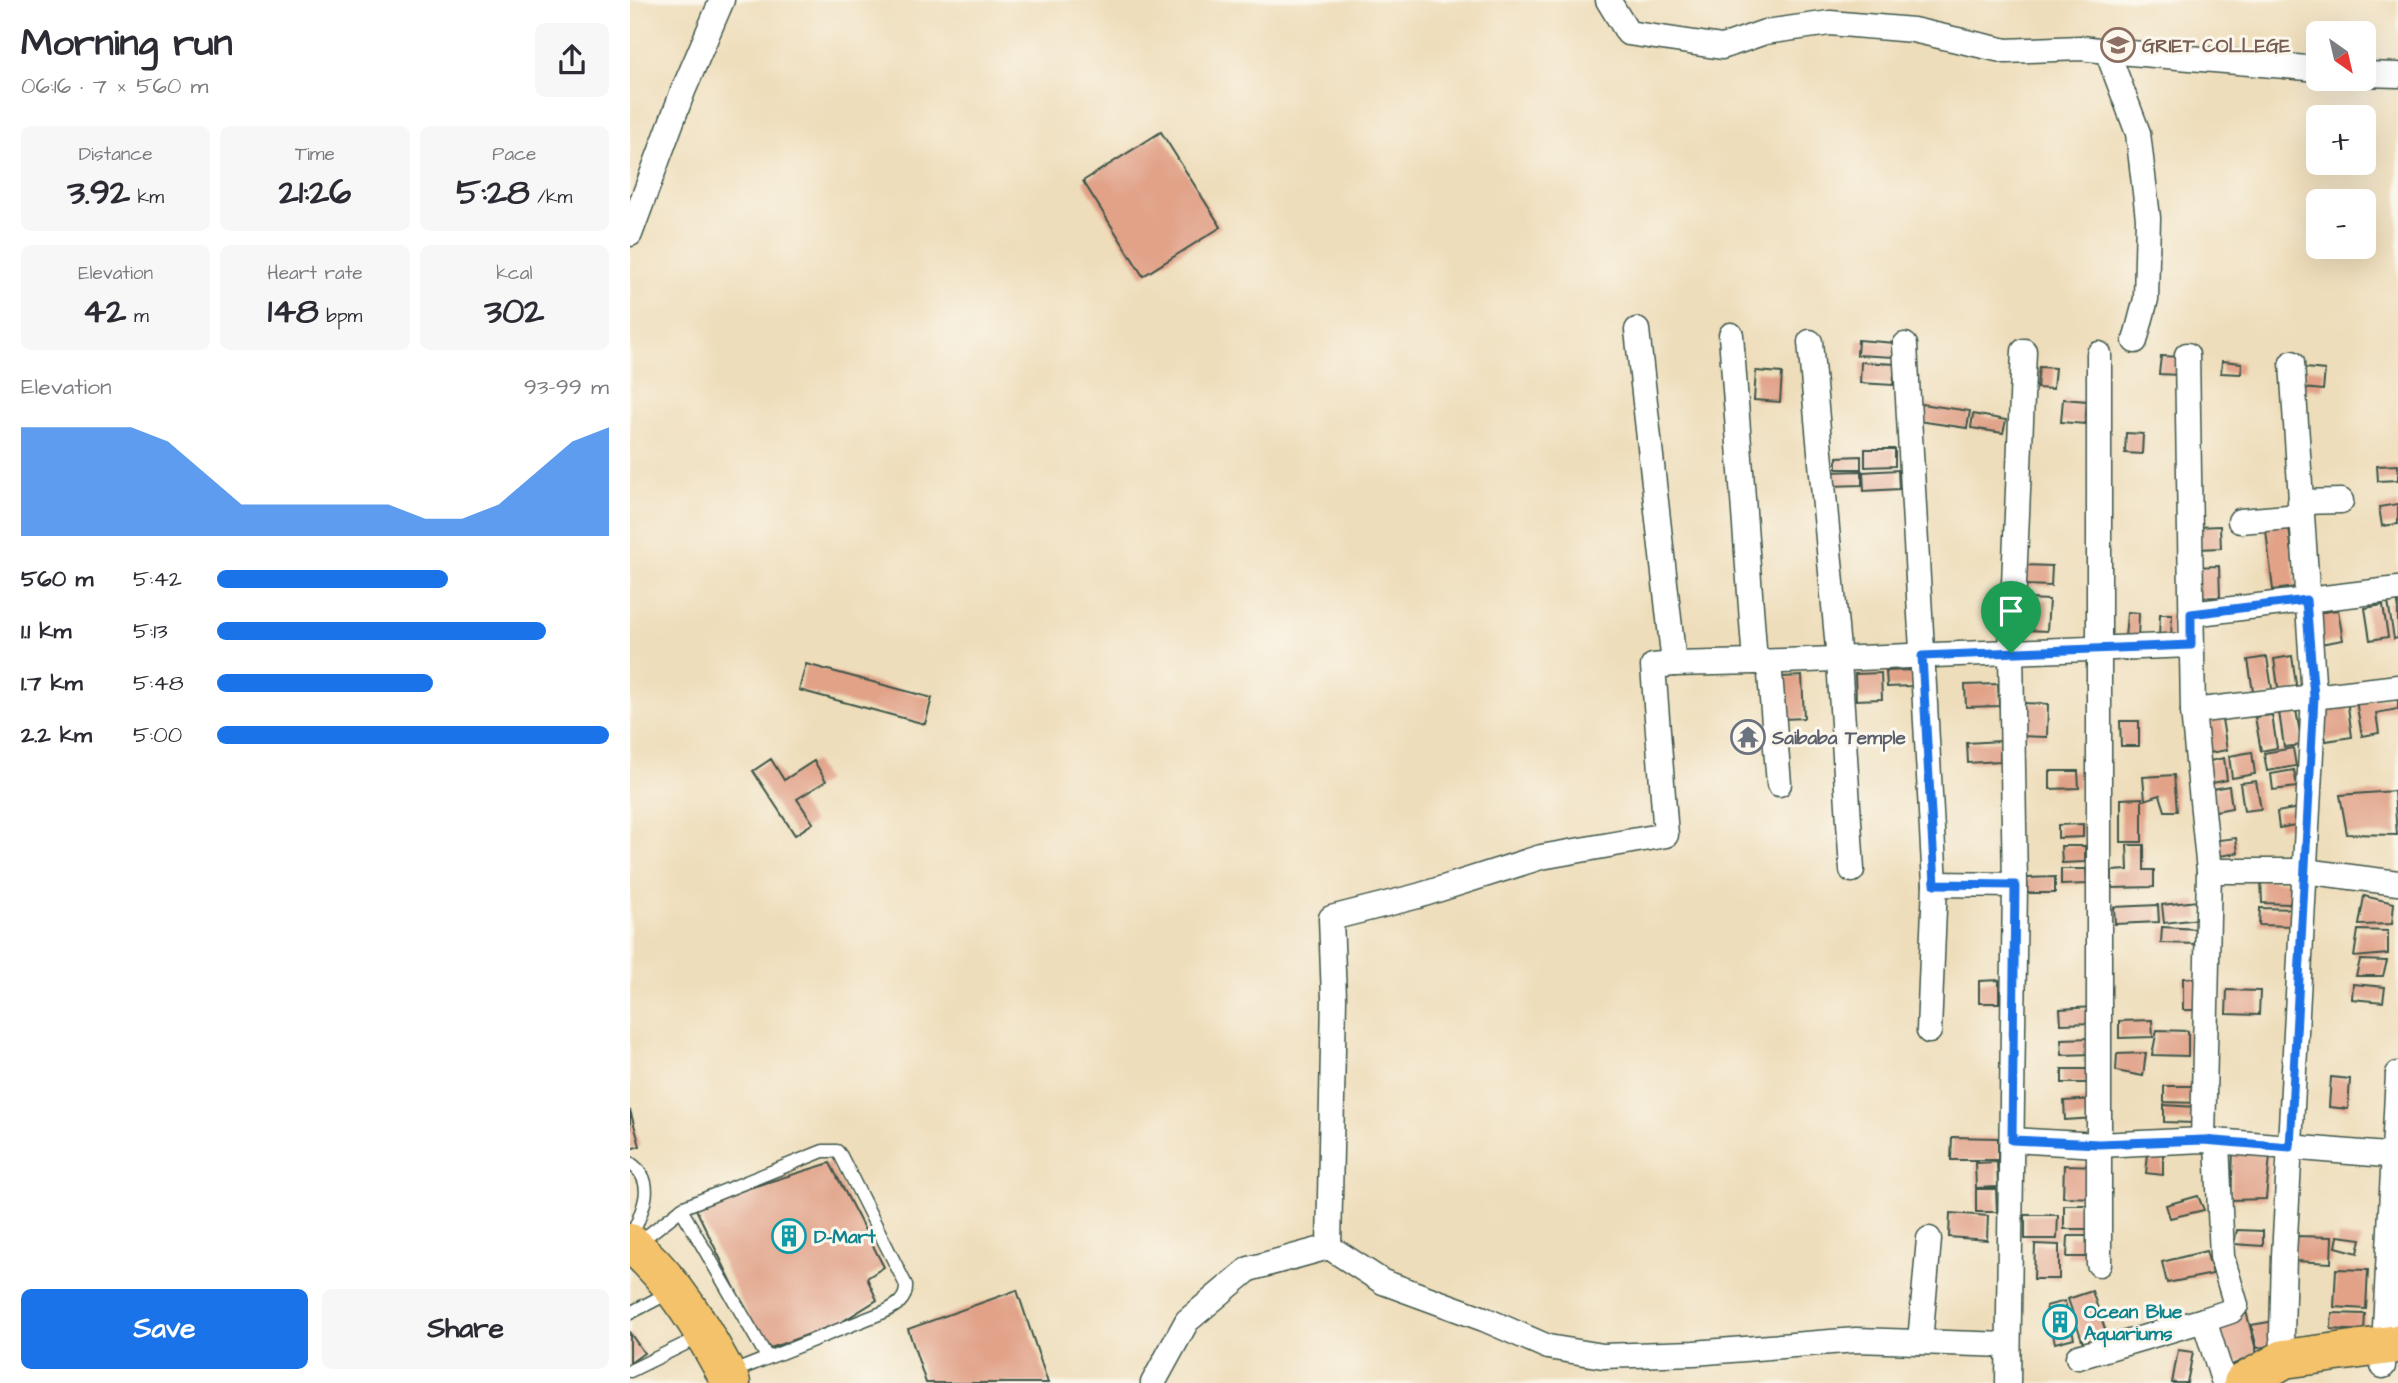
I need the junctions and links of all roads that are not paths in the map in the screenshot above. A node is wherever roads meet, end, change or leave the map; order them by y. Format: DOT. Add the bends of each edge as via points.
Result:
graph roads {
  1 [pos="722,0"];
  2 [pos="1608,0"];
  3 [pos="2106,51"];
  4 [pos="2306,68"];
  5 [pos="2376,74"];
  6 [pos="2398,75"];
  7 [pos="630,234"];
  8 [pos="1637,330"];
  9 [pos="1731,335"];
  10 [pos="2135,341"];
  11 [pos="1810,342"];
  12 [pos="1905,345"];
  13 [pos="2024,351"];
  14 [pos="2098,354"];
  15 [pos="2187,355"];
  16 [pos="2292,363"];
  17 [pos="2342,501"];
  18 [pos="2300,509"];
  19 [pos="2240,522"];
  20 [pos="2398,589"];
  21 [pos="2306,600"];
  22 [pos="2191,614"];
  23 [pos="2191,645"];
  24 [pos="2099,649"];
  25 [pos="2011,653"];
  26 [pos="1922,656"];
  27 [pos="1839,660"];
  28 [pos="1762,662"];
  29 [pos="1674,664"];
  30 [pos="2398,687"];
  31 [pos="2314,697"];
  32 [pos="2193,711"];
  33 [pos="1779,784"];
  34 [pos="1852,870"];
  35 [pos="2209,871"];
  36 [pos="2304,871"];
  37 [pos="2398,883"];
  38 [pos="1935,884"];
  39 [pos="2015,885"];
  40 [pos="1929,1031"];
  41 [pos="2398,1074"];
  42 [pos="2012,1140"];
  43 [pos="2210,1141"];
  44 [pos="2099,1144"];
  45 [pos="2290,1147"];
  46 [pos="2396,1156"];
  47 [pos="630,1163"];
  48 [pos="681,1209"];
  49 [pos="1929,1239"];
  50 [pos="1329,1247"];
  51 [pos="631,1251"];
  52 [pos="2099,1264"];
  53 [pos="644,1306"];
  54 [pos="2204,1320"];
  55 [pos="1920,1342"];
  56 [pos="687,1343"];
  57 [pos="2008,1345"];
  58 [pos="2391,1355"];
  59 [pos="767,1357"];
  60 [pos="2078,1357"];
  61 [pos="630,1371"];
  62 [pos="2288,1371"];
  63 [pos="722,1380"];
  64 [pos="1153,1383"];
  65 [pos="2008,1383"];
  66 [pos="2224,1383"];
  67 [pos="2243,1383"];
  1 -- 7 [label="street"];
  2 -- 3 [label="street" via="1628,33 1722,47 1765,32 1830,23 1913,30 2006,51"];
  3 -- 4 [label="street"];
  3 -- 10 [label="street" via="2138,133 2148,218 2146,299"];
  5 -- 6 [label="street"];
  8 -- 29 [label="street"];
  9 -- 28 [label="street"];
  11 -- 27 [label="street"];
  12 -- 26 [label="street"];
  13 -- 25 [label="street"];
  14 -- 24 [label="street"];
  15 -- 22 [label="street"];
  16 -- 18 [label="street"];
  17 -- 18 [label="street"];
  18 -- 19 [label="street"];
  18 -- 21 [label="street"];
  20 -- 21 [label="street"];
  21 -- 22 [label="street"];
  21 -- 31 [label="street"];
  22 -- 23 [label="street"];
  23 -- 24 [label="street"];
  23 -- 32 [label="street"];
  24 -- 25 [label="street"];
  24 -- 44 [label="street"];
  25 -- 26 [label="street"];
  25 -- 39 [label="street"];
  26 -- 27 [label="street"];
  26 -- 38 [label="street"];
  27 -- 28 [label="street"];
  27 -- 34 [label="street"];
  28 -- 29 [label="street"];
  28 -- 33 [label="street"];
  29 -- 50 [label="street" via="1653,666 1666,835 1541,857 1331,918"];
  30 -- 31 [label="street"];
  31 -- 32 [label="street"];
  31 -- 36 [label="street"];
  32 -- 35 [label="street"];
  35 -- 36 [label="street"];
  35 -- 43 [label="street"];
  36 -- 37 [label="street"];
  36 -- 45 [label="street"];
  38 -- 39 [label="street"];
  38 -- 40 [label="street"];
  39 -- 42 [label="street"];
  41 -- 46 [label="street"];
  42 -- 44 [label="street"];
  42 -- 57 [label="street"];
  43 -- 44 [label="street"];
  43 -- 45 [label="street"];
  43 -- 54 [label="street" via="2222,1257 2236,1305"];
  44 -- 52 [label="street"];
  45 -- 46 [label="street"];
  45 -- 62 [label="street" via="2282,1335"];
  46 -- 58 [label="street"];
  47 -- 51 [label="lane" via="644,1177 648,1195"];
  48 -- 51 [label="lane" via="657,1224"];
  48 -- 59 [label="lane"];
  48 -- 59 [label="lane" via="824,1151 837,1151 841,1156 906,1293 884,1312"];
  49 -- 55 [label="street"];
  50 -- 55 [label="street" via="1383,1282 1548,1347 1603,1356 1856,1340"];
  50 -- 64 [label="street" via="1249,1269 1187,1321"];
  51 -- 53 [label="main road"];
  51 -- 63 [label="main road" via="650,1259 675,1292"];
  53 -- 56 [label="main road"];
  54 -- 60 [label="street"];
  54 -- 66 [label="street"];
  55 -- 57 [label="street"];
  56 -- 61 [label="lane"];
  56 -- 63 [label="main road"];
  57 -- 65 [label="street"];
  58 -- 62 [label="main road"];
  59 -- 63 [label="lane"];
  62 -- 67 [label="main road"];
}
